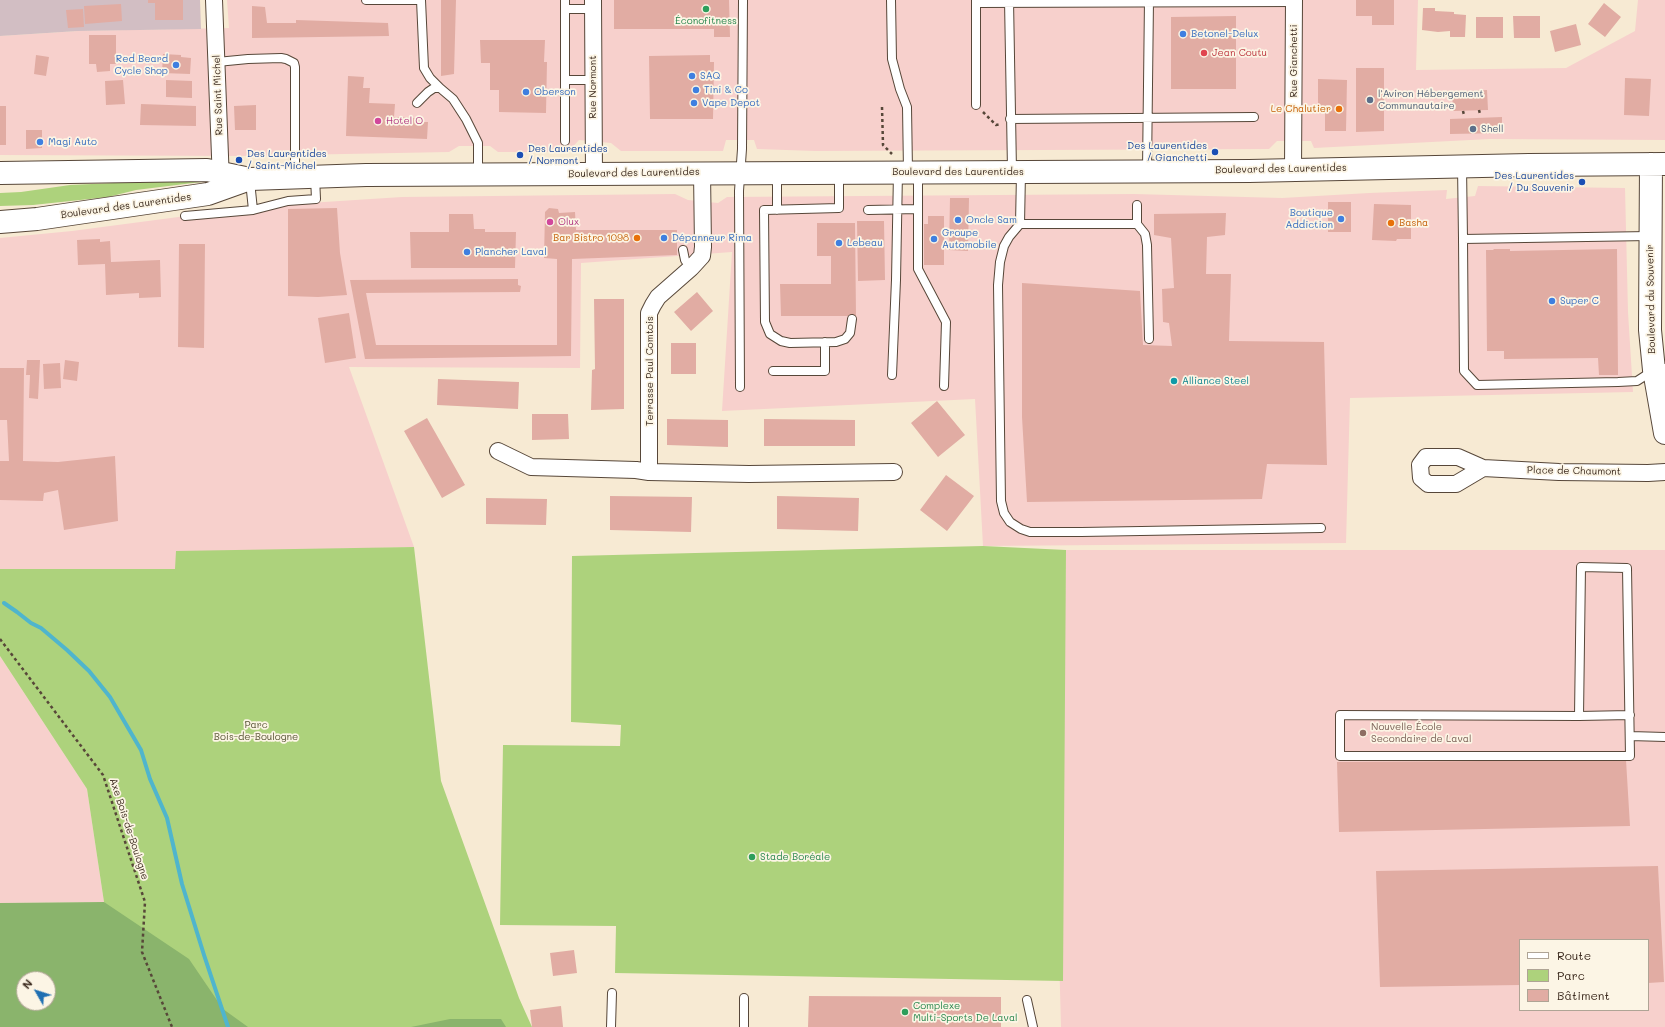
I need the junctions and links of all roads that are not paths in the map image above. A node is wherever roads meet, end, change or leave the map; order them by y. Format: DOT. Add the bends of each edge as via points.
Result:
graph roads {
  1 [pos="214,0"];
  2 [pos="366,0"];
  3 [pos="565,0"];
  4 [pos="743,0"];
  5 [pos="891,0"];
  6 [pos="1149,1"];
  7 [pos="1294,1"];
  8 [pos="976,2"];
  9 [pos="1009,2"];
  10 [pos="593,5"];
  11 [pos="565,9"];
  12 [pos="217,62"];
  13 [pos="565,80"];
  14 [pos="593,80"];
  15 [pos="440,88"];
  16 [pos="417,103"];
  17 [pos="976,106"];
  18 [pos="1254,117"];
  19 [pos="1147,118"];
  20 [pos="1010,119"];
  21 [pos="565,141"];
  22 [pos="1658,164"];
  23 [pos="1462,166"];
  24 [pos="904,167"];
  25 [pos="1292,170"];
  26 [pos="1016,171"];
  27 [pos="1147,171"];
  28 [pos="702,172"];
  29 [pos="839,172"];
  30 [pos="0,173"];
  31 [pos="740,173"];
  32 [pos="777,173"];
  33 [pos="478,174"];
  34 [pos="594,174"];
  35 [pos="305,177"];
  36 [pos="250,179"];
  37 [pos="221,181"];
  38 [pos="1137,205"];
  39 [pos="918,209"];
  40 [pos="253,210"];
  41 [pos="777,210"];
  42 [pos="868,210"];
  43 [pos="897,210"];
  44 [pos="185,216"];
  45 [pos="0,222"];
  46 [pos="1020,224"];
  47 [pos="1137,224"];
  48 [pos="1650,236"];
  49 [pos="1463,239"];
  50 [pos="683,250"];
  51 [pos="691,268"];
  52 [pos="852,318"];
  53 [pos="1149,339"];
  54 [pos="825,342"];
  55 [pos="1660,369"];
  56 [pos="773,370"];
  57 [pos="892,375"];
  58 [pos="944,386"];
  59 [pos="740,387"];
  60 [pos="1665,433"];
  61 [pos="498,451"];
  62 [pos="1483,468"];
  63 [pos="649,472"];
  64 [pos="894,472"];
  65 [pos="1665,472"];
  66 [pos="1321,528"];
  67 [pos="1630,715"];
  68 [pos="1579,716"];
  69 [pos="1630,736"];
  70 [pos="1665,737"];
  71 [pos="612,993"];
  72 [pos="744,998"];
  73 [pos="1027,1000"];
  74 [pos="611,1027"];
  75 [pos="744,1027"];
  76 [pos="1033,1027"];
  1 -- 12 [label="street, Rue Saint Michel"];
  2 -- 15 [label="lane" via="421,0 424,68"];
  3 -- 11 [label="lane"];
  4 -- 31 [label="lane"];
  5 -- 24 [label="lane" via="892,59 906,107"];
  6 -- 7 [label="lane"];
  6 -- 9 [label="lane"];
  6 -- 19 [label="lane"];
  7 -- 25 [label="street, Rue Gianchetti"];
  8 -- 9 [label="lane"];
  8 -- 17 [label="lane"];
  9 -- 20 [label="lane"];
  10 -- 11 [label="lane"];
  10 -- 14 [label="street, Rue Normont"];
  11 -- 13 [label="lane"];
  12 -- 35 [label="lane" via="281,58 294,63"];
  12 -- 37 [label="street, Rue Saint Michel"];
  13 -- 14 [label="lane"];
  13 -- 21 [label="lane"];
  14 -- 34 [label="street, Rue Normont"];
  15 -- 16 [label="lane" via="434,88"];
  15 -- 33 [label="lane" via="453,99 478,143"];
  18 -- 19 [label="lane"];
  19 -- 20 [label="lane"];
  19 -- 27 [label="lane"];
  20 -- 26 [label="lane"];
  22 -- 23 [label="main road, Boulevard des Laurentides"];
  22 -- 48 [label="main road, Boulevard du Souvenir"];
  23 -- 25 [label="main road, Boulevard des Laurentides"];
  23 -- 49 [label="lane"];
  24 -- 26 [label="main road, Boulevard des Laurentides"];
  24 -- 29 [label="main road, Boulevard des Laurentides"];
  24 -- 39 [label="lane"];
  24 -- 43 [label="lane"];
  25 -- 27 [label="main road, Boulevard des Laurentides"];
  26 -- 27 [label="main road, Boulevard des Laurentides"];
  26 -- 46 [label="lane"];
  28 -- 31 [label="main road, Boulevard des Laurentides"];
  28 -- 34 [label="main road, Boulevard des Laurentides"];
  28 -- 51 [label="street, Terrasse Paul Comtois" via="703,250"];
  29 -- 32 [label="main road, Boulevard des Laurentides"];
  29 -- 41 [label="lane" via="839,208"];
  30 -- 37 [label="main road, Boulevard des Laurentides" via="207,170"];
  31 -- 32 [label="main road, Boulevard des Laurentides"];
  31 -- 59 [label="lane"];
  32 -- 41 [label="lane"];
  33 -- 34 [label="main road, Boulevard des Laurentides"];
  33 -- 35 [label="main road, Boulevard des Laurentides"];
  35 -- 36 [label="main road, Boulevard des Laurentides"];
  35 -- 40 [label="lane" via="316,199 288,201"];
  36 -- 37 [label="main road, Boulevard des Laurentides"];
  36 -- 40 [label="lane"];
  37 -- 45 [label="main road, Boulevard des Laurentides" via="208,194"];
  38 -- 47 [label="lane"];
  39 -- 43 [label="lane"];
  39 -- 58 [label="lane" via="918,269 946,322"];
  40 -- 44 [label="lane"];
  41 -- 54 [label="lane" via="764,210 766,329 772,337 784,342"];
  42 -- 43 [label="lane"];
  43 -- 57 [label="lane"];
  46 -- 47 [label="lane"];
  46 -- 66 [label="lane" via="1004,246 998,285 1001,501 1010,522 1021,530 1030,532"];
  47 -- 53 [label="lane" via="1145,234 1147,245"];
  48 -- 49 [label="lane"];
  48 -- 55 [label="main road, Boulevard du Souvenir" via="1650,320"];
  49 -- 55 [label="lane" via="1464,371 1477,385 1618,382 1637,380"];
  50 -- 51 [label="lane" via="685,260"];
  51 -- 63 [label="street, Terrasse Paul Comtois" via="658,296 650,313"];
  52 -- 54 [label="lane" via="850,333 845,339"];
  54 -- 56 [label="lane" via="825,372"];
  55 -- 60 [label="main road, Boulevard du Souvenir"];
  61 -- 63 [label="street" via="531,467"];
  62 -- 65 [label="street, Place de Chaumont" via="1559,472"];
  63 -- 64 [label="street"];
  67 -- 68 [label="lane"];
  67 -- 68 [label="lane" via="1627,568 1581,566"];
  67 -- 69 [label="lane"];
  68 -- 69 [label="lane" via="1340,714 1340,756 1630,756"];
  69 -- 70 [label="lane"];
  71 -- 74 [label="lane"];
  72 -- 75 [label="lane"];
  73 -- 76 [label="lane"];
}
